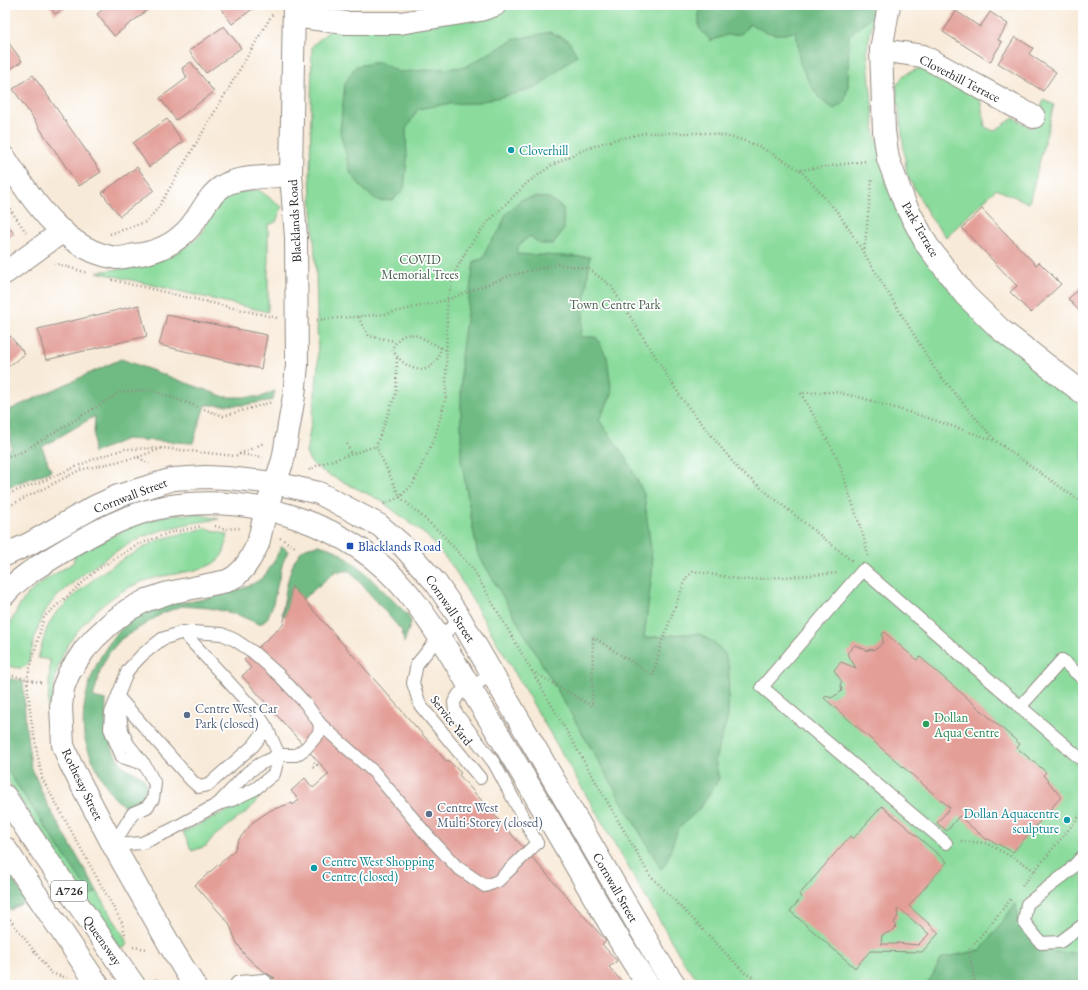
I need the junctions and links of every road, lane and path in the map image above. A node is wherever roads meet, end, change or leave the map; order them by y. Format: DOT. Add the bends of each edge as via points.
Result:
graph roads {
  1 [pos="495,5"];
  2 [pos="889,5"];
  3 [pos="287,10"];
  4 [pos="881,50"];
  5 [pos="1034,118"];
  6 [pos="5,158"];
  7 [pos="881,160"];
  8 [pos="800,170"];
  9 [pos="292,175"];
  10 [pos="5,202"];
  11 [pos="68,236"];
  12 [pos="38,250"];
  13 [pos="864,253"];
  14 [pos="5,273"];
  15 [pos="93,274"];
  16 [pos="108,279"];
  17 [pos="447,300"];
  18 [pos="359,317"];
  19 [pos="296,322"];
  20 [pos="395,341"];
  21 [pos="441,347"];
  22 [pos="446,350"];
  23 [pos="397,358"];
  24 [pos="1083,393"];
  25 [pos="294,396"];
  26 [pos="287,434"];
  27 [pos="997,442"];
  28 [pos="348,444"];
  29 [pos="376,446"];
  30 [pos="163,448"];
  31 [pos="351,455"];
  32 [pos="5,457"];
  33 [pos="138,457"];
  34 [pos="307,471"];
  35 [pos="172,479"];
  36 [pos="275,483"];
  37 [pos="5,496"];
  38 [pos="400,497"];
  39 [pos="1083,503"];
  40 [pos="5,507"];
  41 [pos="266,509"];
  42 [pos="360,514"];
  43 [pos="217,522"];
  44 [pos="210,524"];
  45 [pos="203,526"];
  46 [pos="5,555"];
  47 [pos="863,570"];
  48 [pos="5,594"];
  49 [pos="461,620"];
  50 [pos="183,632"];
  51 [pos="439,637"];
  52 [pos="532,670"];
  53 [pos="5,674"];
  54 [pos="493,674"];
  55 [pos="27,679"];
  56 [pos="1083,679"];
  57 [pos="470,688"];
  58 [pos="118,697"];
  59 [pos="1020,707"];
  60 [pos="320,724"];
  61 [pos="267,728"];
  62 [pos="279,755"];
  63 [pos="1083,761"];
  64 [pos="312,763"];
  65 [pos="314,766"];
  66 [pos="480,778"];
  67 [pos="5,796"];
  68 [pos="218,804"];
  69 [pos="946,843"];
  70 [pos="113,844"];
  71 [pos="5,848"];
  72 [pos="1083,856"];
  73 [pos="1034,871"];
  74 [pos="5,913"];
  75 [pos="1083,926"];
  76 [pos="126,935"];
  77 [pos="152,950"];
  78 [pos="129,978"];
  79 [pos="72,979"];
  80 [pos="263,983"];
  81 [pos="98,985"];
  82 [pos="194,985"];
  83 [pos="239,985"];
  84 [pos="648,985"];
  85 [pos="675,985"];
  86 [pos="768,985"];
  1 -- 3 [label="main road" via="480,10 400,23 346,23"];
  2 -- 4 [label="main road, Park Terrace"];
  3 -- 9 [label="main road, Blacklands Road"];
  3 -- 11 [label="path" via="158,208 146,222 118,232"];
  4 -- 5 [label="main road, Cloverhill Terrace" via="923,56"];
  4 -- 7 [label="main road, Park Terrace" via="884,131"];
  6 -- 11 [label="main road" via="47,217"];
  7 -- 8 [label="path"];
  7 -- 13 [label="path"];
  7 -- 24 [label="main road, Park Terrace" via="927,245 965,295 1001,330"];
  8 -- 13 [label="path" via="838,214"];
  8 -- 17 [label="path" via="756,145 709,133 645,133 605,142 552,165 507,202 469,246 456,270"];
  9 -- 11 [label="main road" via="239,180 223,186 208,200 183,235 166,246 145,254 118,258 92,251"];
  9 -- 19 [label="main road, Blacklands Road" via="296,237"];
  10 -- 12 [label="path"];
  11 -- 12 [label="main road"];
  12 -- 14 [label="main road"];
  12 -- 15 [label="path" via="55,264"];
  13 -- 27 [label="path" via="935,369"];
  16 -- 19 [label="path"];
  17 -- 18 [label="path" via="386,314"];
  17 -- 22 [label="path"];
  17 -- 47 [label="path" via="509,276 558,264 589,268 611,286 682,399 740,471"];
  18 -- 19 [label="path"];
  18 -- 20 [label="path" via="369,336"];
  19 -- 25 [label="main road, Blacklands Road" via="297,365"];
  20 -- 21 [label="path" via="409,333 421,336"];
  20 -- 23 [label="path" via="392,349"];
  21 -- 22 [label="path"];
  21 -- 23 [label="path" via="434,364 423,370 415,369"];
  22 -- 38 [label="path" via="446,397 435,437 413,484"];
  23 -- 29 [label="path" via="396,393"];
  25 -- 26 [label="main road, Blacklands Road"];
  25 -- 32 [label="path" via="223,416 151,390 121,392 22,452"];
  26 -- 30 [label="path" via="235,456"];
  26 -- 36 [label="main road, Blacklands Road" via="283,460"];
  27 -- 39 [label="path"];
  27 -- 47 [label="path" via="862,398 836,392 802,393 837,458 868,555"];
  28 -- 31 [label="path"];
  29 -- 31 [label="path"];
  29 -- 38 [label="path"];
  30 -- 33 [label="path"];
  30 -- 37 [label="path" via="124,449"];
  31 -- 34 [label="path"];
  33 -- 35 [label="path"];
  33 -- 40 [label="path" via="80,470"];
  35 -- 36 [label="main road, Cornwall Street" via="219,477"];
  35 -- 46 [label="main road, Cornwall Street" via="118,496"];
  36 -- 41 [label="main road, Rothesay Street"];
  36 -- 42 [label="main road, Cornwall Street" via="319,493"];
  38 -- 42 [label="path"];
  38 -- 52 [label="path" via="440,532 473,570"];
  41 -- 48 [label="main road, Cornwall Street" via="225,503 202,503 154,509 133,515 111,524 44,562"];
  41 -- 51 [label="main road, Cornwall Street" via="326,529 370,557 407,592"];
  41 -- 70 [label="main road, Rothesay Street" via="258,544 244,568 236,576 227,581 168,593 128,610 95,638 69,673 61,707 63,745"];
  42 -- 49 [label="main road, Cornwall Street" via="379,525 417,560"];
  43 -- 44 [label="path"];
  45 -- 55 [label="path" via="169,533 137,545 98,569 44,617"];
  47 -- 52 [label="path" via="742,580 694,571 686,578 661,644 653,676 593,637 592,706"];
  47 -- 59 [label="lane"];
  47 -- 69 [label="lane" via="762,687"];
  49 -- 51 [label="lane, Service Yard"];
  49 -- 54 [label="main road, Cornwall Street"];
  50 -- 58 [label="lane" via="162,639 142,655 128,670"];
  50 -- 60 [label="lane" via="222,634 235,640 285,682 306,704"];
  50 -- 61 [label="lane" via="258,714"];
  51 -- 57 [label="main road, Cornwall Street"];
  51 -- 66 [label="lane, Service Yard" via="417,664 413,683 420,705"];
  52 -- 86 [label="path" via="649,874 745,973"];
  53 -- 55 [label="path"];
  54 -- 57 [label="lane"];
  54 -- 85 [label="main road, Cornwall Street"];
  55 -- 76 [label="path" via="31,719 42,778 122,923"];
  56 -- 59 [label="lane" via="1062,660"];
  57 -- 60 [label="lane" via="459,694 454,702 455,712 494,763 537,843 498,881 485,886 457,867 376,773"];
  57 -- 84 [label="main road, Cornwall Street"];
  58 -- 61 [label="lane" via="199,787 208,785 235,763"];
  58 -- 70 [label="lane" via="111,713 110,729 122,757 144,764 155,784 153,800 147,807 133,813"];
  59 -- 63 [label="lane"];
  60 -- 62 [label="lane" via="319,733 304,749 296,755"];
  61 -- 62 [label="lane"];
  62 -- 68 [label="lane" via="247,773"];
  62 -- 68 [label="lane" via="274,774 255,789"];
  64 -- 65 [label="path" via="317,763"];
  67 -- 78 [label="main road, Queensway / A726"];
  68 -- 70 [label="lane" via="142,843"];
  69 -- 73 [label="path" via="986,843"];
  70 -- 82 [label="main road, Rothesay Street"];
  71 -- 81 [label="main road, A726"];
  72 -- 75 [label="lane" via="1068,872 1027,904 1024,922 1041,943 1060,942"];
  74 -- 79 [label="path" via="51,973"];
  77 -- 78 [label="path" via="130,946"];
  80 -- 83 [label="street"];
}
